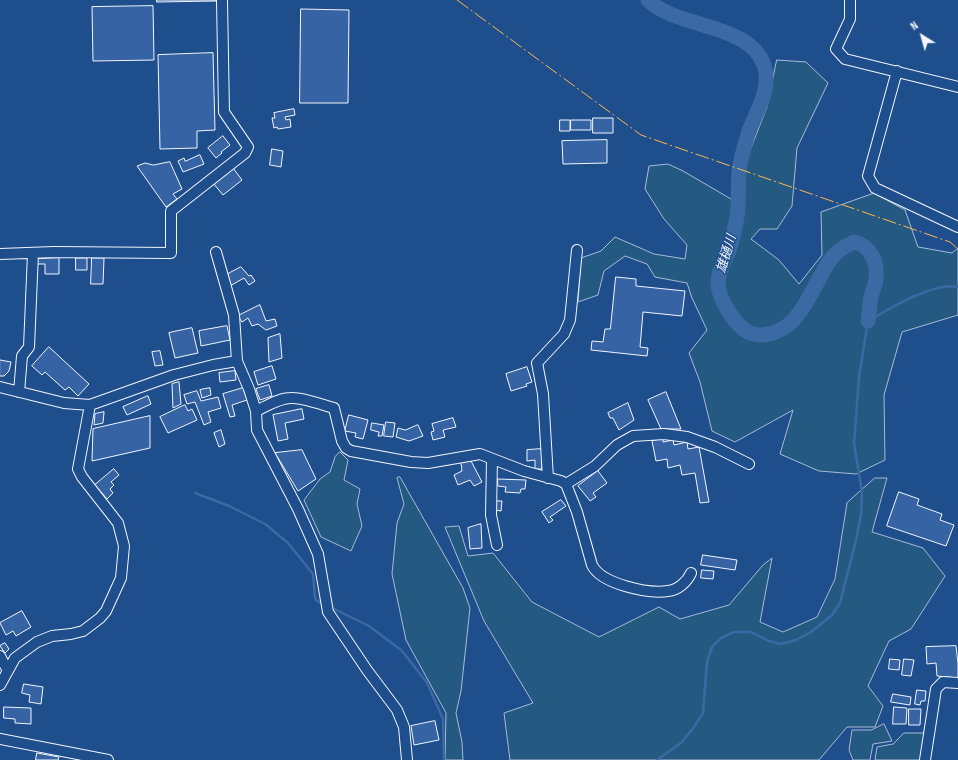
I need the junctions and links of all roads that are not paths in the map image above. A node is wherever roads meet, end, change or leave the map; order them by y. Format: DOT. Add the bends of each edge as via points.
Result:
graph roads {
  1 [pos="222,0"];
  2 [pos="850,0"];
  3 [pos="897,71"];
  4 [pos="958,87"];
  5 [pos="958,227"];
  6 [pos="577,250"];
  7 [pos="216,252"];
  8 [pos="0,254"];
  9 [pos="33,254"];
  10 [pos="237,361"];
  11 [pos="0,387"];
  12 [pos="19,392"];
  13 [pos="90,405"];
  14 [pos="256,411"];
  15 [pos="492,459"];
  16 [pos="749,464"];
  17 [pos="548,478"];
  18 [pos="566,484"];
  19 [pos="498,545"];
  20 [pos="691,573"];
  21 [pos="0,656"];
  22 [pos="8,671"];
  23 [pos="958,683"];
  24 [pos="0,685"];
  25 [pos="0,739"];
  26 [pos="108,760"];
  27 [pos="407,760"];
  28 [pos="925,760"];
  1 -- 9 [label="street" via="224,112 248,147 245,153 171,211 171,253"];
  2 -- 3 [label="street" via="850,20 836,48 845,59"];
  3 -- 4 [label="street"];
  3 -- 5 [label="street" via="868,176 875,188"];
  6 -- 17 [label="street" via="570,320 564,334 537,362 543,394"];
  7 -- 10 [label="street" via="234,315"];
  8 -- 9 [label="street"];
  9 -- 12 [label="street" via="29,347 22,356"];
  10 -- 13 [label="street" via="174,375"];
  10 -- 14 [label="street"];
  11 -- 12 [label="street"];
  12 -- 13 [label="street" via="64,403"];
  13 -- 22 [label="street" via="78,469 82,478 118,523 124,546 121,578 106,611 100,618 83,631 52,636 37,642 15,658"];
  14 -- 15 [label="street" via="280,400 292,398 334,408 342,441 351,451 410,462 428,463 480,454"];
  14 -- 27 [label="street" via="257,430 318,554 328,612 397,710 404,726"];
  15 -- 17 [label="street"];
  15 -- 19 [label="street" via="491,515"];
  16 -- 18 [label="street" via="715,447 687,437 664,434 633,436 617,445 595,466"];
  17 -- 18 [label="street"];
  18 -- 20 [label="street" via="595,572 620,586 668,592 688,580"];
  21 -- 22 [label="street"];
  22 -- 24 [label="street"];
  23 -- 28 [label="street" via="943,682 936,689"];
  25 -- 26 [label="street"];
}
